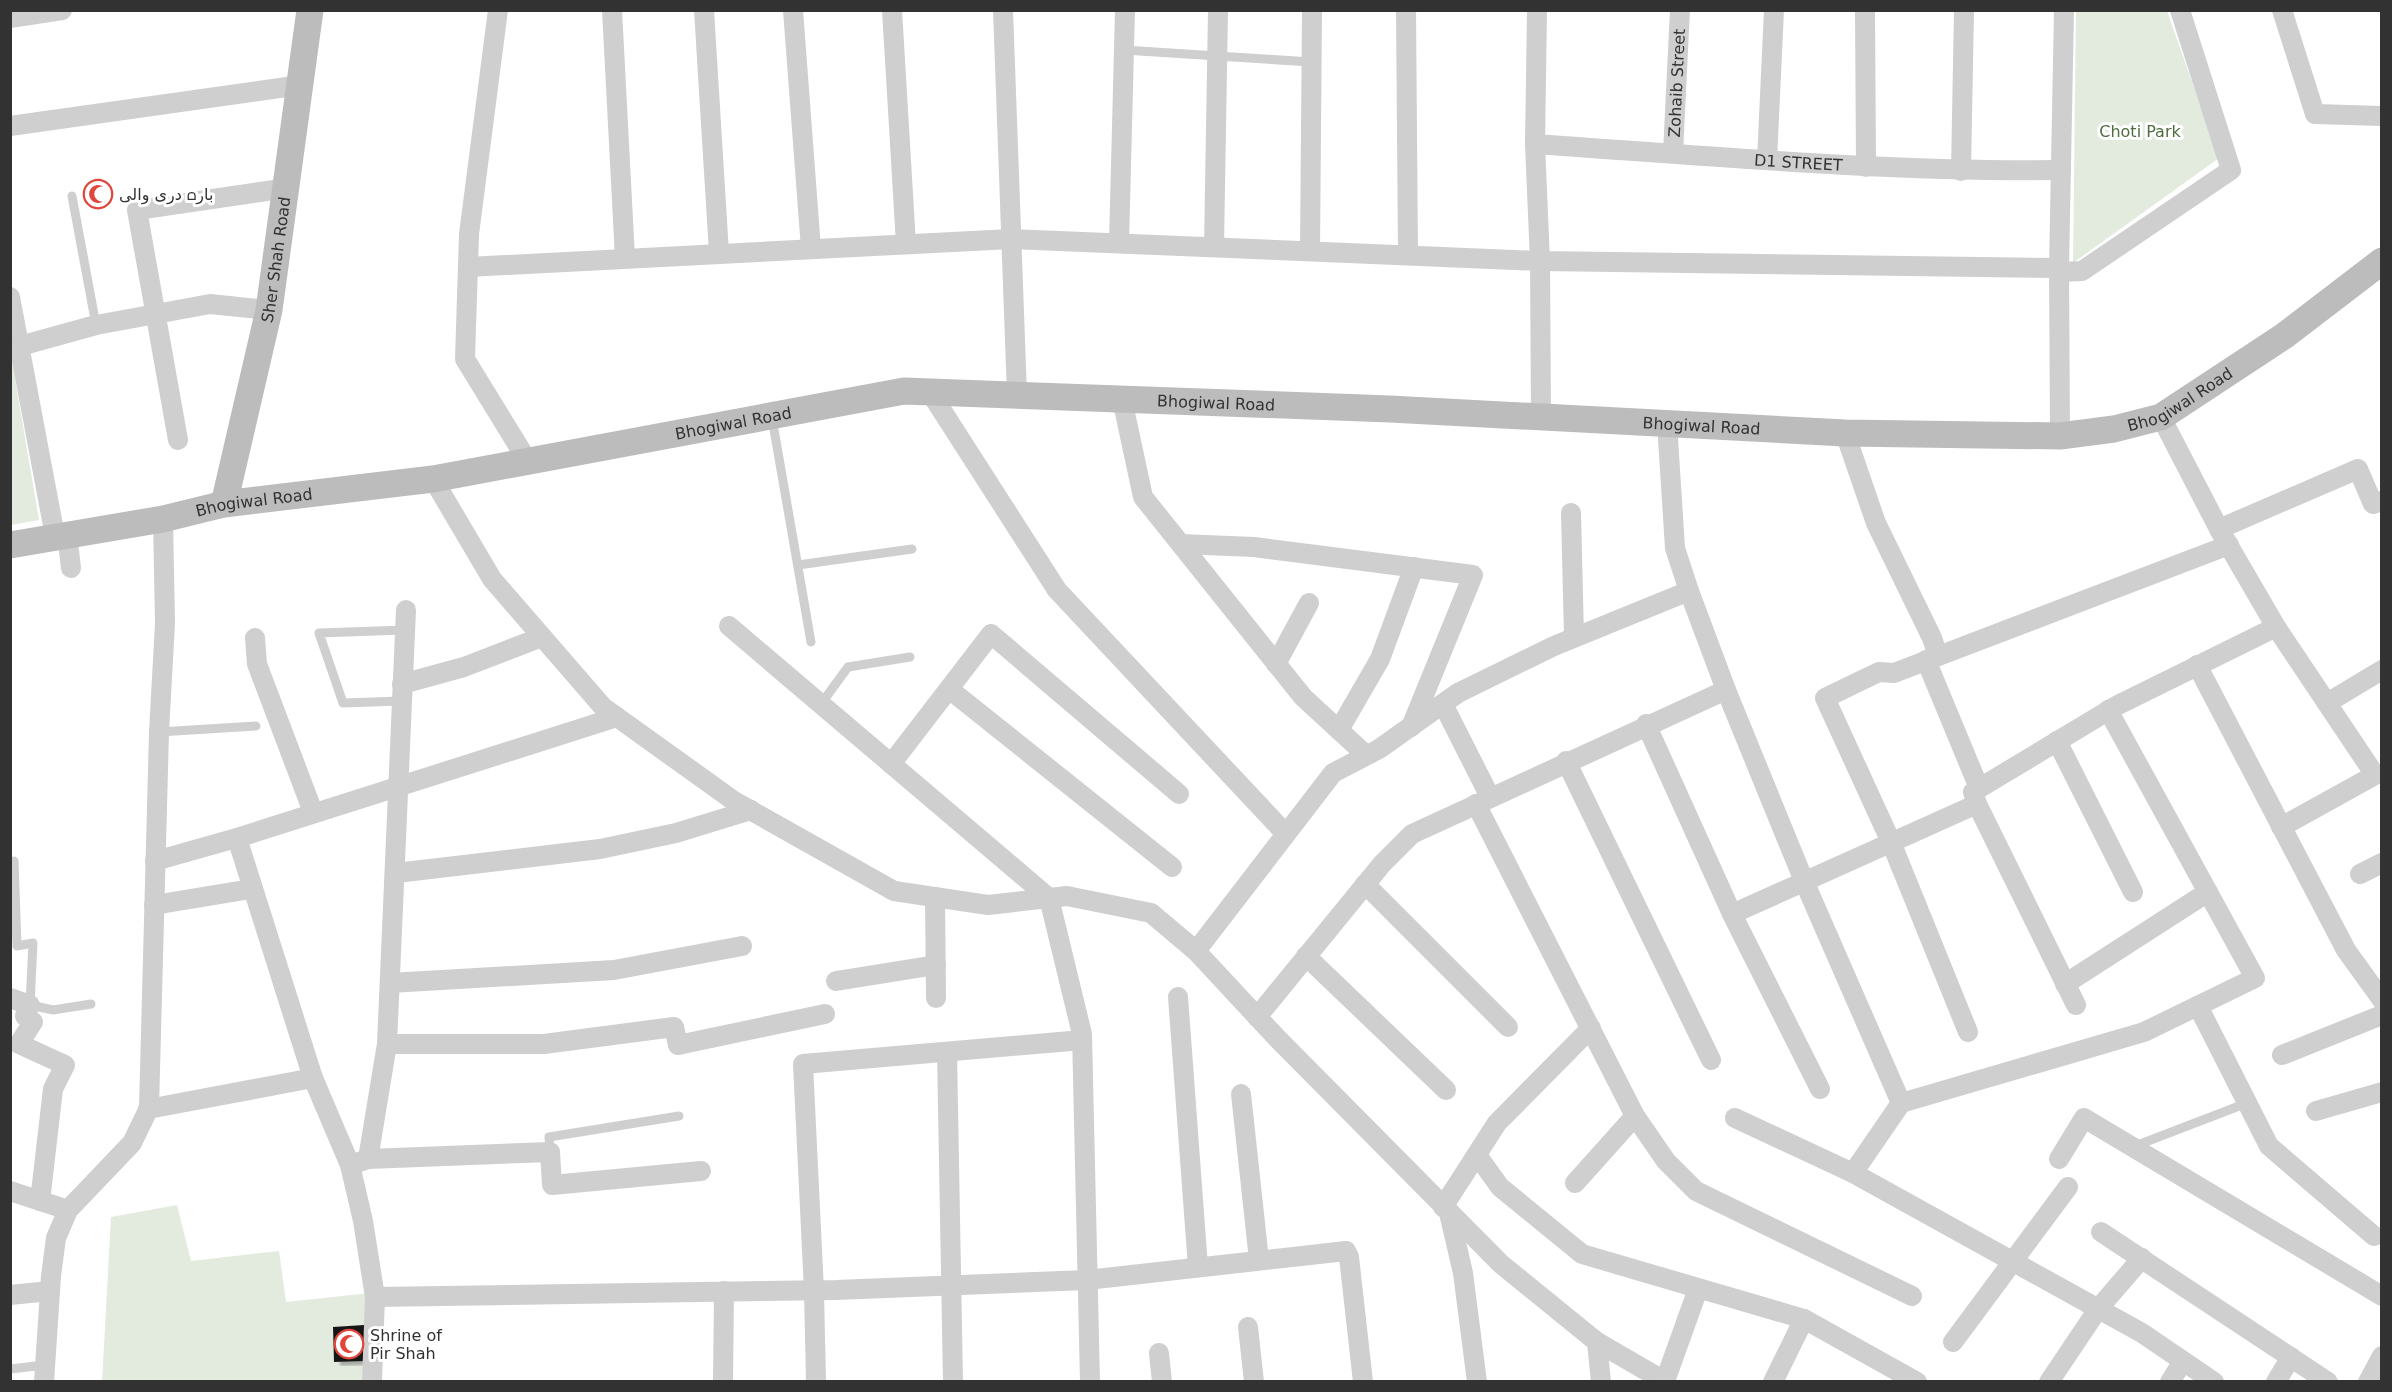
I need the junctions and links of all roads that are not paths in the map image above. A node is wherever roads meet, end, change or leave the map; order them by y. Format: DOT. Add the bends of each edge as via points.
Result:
graph roads {
  1 [pos="62,10"];
  2 [pos="310,10"];
  3 [pos="498,10"];
  4 [pos="612,10"];
  5 [pos="704,10"];
  6 [pos="793,10"];
  7 [pos="892,10"];
  8 [pos="1003,10"];
  9 [pos="1125,10"];
  10 [pos="1218,10"];
  11 [pos="1312,10"];
  12 [pos="1406,10"];
  13 [pos="1537,10"];
  14 [pos="1680,10"];
  15 [pos="1774,10"];
  16 [pos="1865,10"];
  17 [pos="1964,10"];
  18 [pos="2064,10"];
  19 [pos="2180,10"];
  20 [pos="2282,10"];
  21 [pos="10,18"];
  22 [pos="1124,50"];
  23 [pos="1217,56"];
  24 [pos="1311,62"];
  25 [pos="301,85"];
  26 [pos="2382,116"];
  27 [pos="10,126"];
  28 [pos="1535,144"];
  29 [pos="1673,153"];
  30 [pos="1767,160"];
  31 [pos="1866,167"];
  32 [pos="2061,170"];
  33 [pos="1961,171"];
  34 [pos="287,188"];
  35 [pos="72,196"];
  36 [pos="1011,239"];
  37 [pos="1119,243"];
  38 [pos="906,244"];
  39 [pos="1214,247"];
  40 [pos="811,249"];
  41 [pos="1310,251"];
  42 [pos="719,253"];
  43 [pos="1408,255"];
  44 [pos="625,258"];
  45 [pos="1540,261"];
  46 [pos="2382,261"];
  47 [pos="468,267"];
  48 [pos="2059,270"];
  49 [pos="10,297"];
  50 [pos="269,310"];
  51 [pos="157,314"];
  52 [pos="96,325"];
  53 [pos="20,346"];
  54 [pos="930,392"];
  55 [pos="1017,395"];
  56 [pos="1122,399"];
  57 [pos="772,416"];
  58 [pos="1541,417"];
  59 [pos="2161,417"];
  60 [pos="1667,423"];
  61 [pos="1845,433"];
  62 [pos="2060,436"];
  63 [pos="178,440"];
  64 [pos="527,460"];
  65 [pos="433,479"];
  66 [pos="2382,501"];
  67 [pos="224,504"];
  68 [pos="1571,513"];
  69 [pos="163,519"];
  70 [pos="61,535"];
  71 [pos="2224,537"];
  72 [pos="1180,544"];
  73 [pos="10,545"];
  74 [pos="912,549"];
  75 [pos="798,565"];
  76 [pos="1414,567"];
  77 [pos="71,568"];
  78 [pos="1689,591"];
  79 [pos="1309,603"];
  80 [pos="406,609"];
  81 [pos="729,626"];
  82 [pos="2276,627"];
  83 [pos="405,630"];
  84 [pos="542,637"];
  85 [pos="1574,637"];
  86 [pos="255,638"];
  87 [pos="811,642"];
  88 [pos="910,657"];
  89 [pos="1932,658"];
  90 [pos="1276,664"];
  91 [pos="2197,665"];
  92 [pos="2382,669"];
  93 [pos="949,689"];
  94 [pos="1726,690"];
  95 [pos="401,692"];
  96 [pos="821,704"];
  97 [pos="1443,704"];
  98 [pos="2327,704"];
  99 [pos="2108,710"];
  100 [pos="617,717"];
  101 [pos="1646,724"];
  102 [pos="256,726"];
  103 [pos="1411,727"];
  104 [pos="1339,730"];
  105 [pos="159,732"];
  106 [pos="2057,741"];
  107 [pos="1366,755"];
  108 [pos="1566,761"];
  109 [pos="891,764"];
  110 [pos="396,785"];
  111 [pos="1179,794"];
  112 [pos="1978,796"];
  113 [pos="1483,800"];
  114 [pos="751,810"];
  115 [pos="313,812"];
  116 [pos="2281,827"];
  117 [pos="1285,833"];
  118 [pos="240,837"];
  119 [pos="1891,842"];
  120 [pos="14,861"];
  121 [pos="155,861"];
  122 [pos="2382,863"];
  123 [pos="1172,867"];
  124 [pos="396,873"];
  125 [pos="2360,874"];
  126 [pos="1804,881"];
  127 [pos="1365,884"];
  128 [pos="251,889"];
  129 [pos="2133,892"];
  130 [pos="2208,892"];
  131 [pos="935,897"];
  132 [pos="1049,898"];
  133 [pos="154,905"];
  134 [pos="1732,914"];
  135 [pos="742,946"];
  136 [pos="1197,951"];
  137 [pos="1306,956"];
  138 [pos="936,965"];
  139 [pos="836,981"];
  140 [pos="390,982"];
  141 [pos="2065,984"];
  142 [pos="2378,989"];
  143 [pos="1178,997"];
  144 [pos="10,998"];
  145 [pos="936,998"];
  146 [pos="90,1004"];
  147 [pos="30,1005"];
  148 [pos="2076,1005"];
  149 [pos="2198,1006"];
  150 [pos="825,1014"];
  151 [pos="2382,1015"];
  152 [pos="1257,1017"];
  153 [pos="1508,1027"];
  154 [pos="1591,1028"];
  155 [pos="1968,1032"];
  156 [pos="1082,1040"];
  157 [pos="387,1044"];
  158 [pos="947,1052"];
  159 [pos="2282,1055"];
  160 [pos="1711,1060"];
  161 [pos="313,1078"];
  162 [pos="1820,1089"];
  163 [pos="1446,1090"];
  164 [pos="2382,1092"];
  165 [pos="1240,1094"];
  166 [pos="1901,1103"];
  167 [pos="2247,1103"];
  168 [pos="148,1109"];
  169 [pos="2316,1111"];
  170 [pos="679,1116"];
  171 [pos="1635,1116"];
  172 [pos="1735,1118"];
  173 [pos="2132,1147"];
  174 [pos="550,1152"];
  175 [pos="1477,1155"];
  176 [pos="2059,1159"];
  177 [pos="359,1162"];
  178 [pos="701,1171"];
  179 [pos="1854,1173"];
  180 [pos="1575,1183"];
  181 [pos="2068,1187"];
  182 [pos="10,1191"];
  183 [pos="40,1201"];
  184 [pos="68,1210"];
  185 [pos="1446,1210"];
  186 [pos="2102,1232"];
  187 [pos="2374,1236"];
  188 [pos="2142,1258"];
  189 [pos="1259,1260"];
  190 [pos="2012,1261"];
  191 [pos="1198,1267"];
  192 [pos="1087,1280"];
  193 [pos="952,1286"];
  194 [pos="1698,1289"];
  195 [pos="50,1291"];
  196 [pos="724,1291"];
  197 [pos="814,1291"];
  198 [pos="10,1295"];
  199 [pos="1912,1296"];
  200 [pos="2382,1296"];
  201 [pos="375,1297"];
  202 [pos="2098,1309"];
  203 [pos="1804,1319"];
  204 [pos="1248,1327"];
  205 [pos="1597,1342"];
  206 [pos="1953,1342"];
  207 [pos="1159,1353"];
  208 [pos="2382,1356"];
  209 [pos="2291,1357"];
  210 [pos="2183,1361"];
  211 [pos="10,1369"];
  212 [pos="45,1373"];
  213 [pos="1911,1380"];
  214 [pos="1665,1381"];
  215 [pos="372,1382"];
  216 [pos="723,1382"];
  217 [pos="816,1382"];
  218 [pos="953,1382"];
  219 [pos="1090,1382"];
  220 [pos="1162,1382"];
  221 [pos="1254,1382"];
  222 [pos="1363,1382"];
  223 [pos="1477,1382"];
  224 [pos="1601,1382"];
  225 [pos="1773,1382"];
  226 [pos="2049,1382"];
  227 [pos="2170,1382"];
  228 [pos="2214,1382"];
  229 [pos="2276,1382"];
  230 [pos="2328,1382"];
  231 [pos="2368,1382"];
  1 -- 21 [label="street"];
  2 -- 25 [label="main road, Sher Shah Road"];
  3 -- 47 [label="street"];
  4 -- 44 [label="street"];
  5 -- 42 [label="street"];
  6 -- 40 [label="street"];
  7 -- 38 [label="street"];
  8 -- 36 [label="street"];
  9 -- 22 [label="street"];
  10 -- 23 [label="street"];
  11 -- 24 [label="street"];
  12 -- 43 [label="street"];
  13 -- 28 [label="street"];
  14 -- 29 [label="street, Zohaib Street"];
  15 -- 30 [label="street"];
  16 -- 31 [label="street"];
  17 -- 33 [label="street"];
  18 -- 32 [label="street"];
  19 -- 48 [label="street" via="2231,170 2082,271"];
  20 -- 26 [label="street" via="2315,114"];
  22 -- 23 [label="lane"];
  22 -- 37 [label="street"];
  23 -- 24 [label="lane"];
  23 -- 39 [label="street"];
  24 -- 41 [label="street"];
  25 -- 27 [label="street"];
  25 -- 34 [label="main road, Sher Shah Road"];
  28 -- 29 [label="street, D1 STREET"];
  28 -- 45 [label="street"];
  29 -- 30 [label="street, D1 STREET"];
  30 -- 31 [label="street, D1 STREET"];
  31 -- 33 [label="street, D1 STREET"];
  32 -- 33 [label="street, D1 STREET"];
  32 -- 48 [label="street"];
  34 -- 50 [label="main road, Sher Shah Road"];
  34 -- 51 [label="street" via="137,210"];
  35 -- 52 [label="lane"];
  36 -- 37 [label="street"];
  36 -- 38 [label="street"];
  36 -- 55 [label="street"];
  37 -- 39 [label="street"];
  38 -- 40 [label="street"];
  39 -- 41 [label="street"];
  40 -- 42 [label="street"];
  41 -- 43 [label="street"];
  42 -- 44 [label="street"];
  43 -- 45 [label="street"];
  44 -- 47 [label="street"];
  45 -- 48 [label="street"];
  45 -- 58 [label="street"];
  46 -- 59 [label="main road, Bhogiwal Road" via="2284,336"];
  47 -- 64 [label="street" via="465,359"];
  48 -- 62 [label="street"];
  49 -- 53 [label="street"];
  50 -- 51 [label="street" via="210,304"];
  50 -- 67 [label="main road, Sher Shah Road"];
  51 -- 52 [label="street"];
  51 -- 63 [label="street"];
  52 -- 53 [label="street"];
  53 -- 70 [label="street"];
  54 -- 55 [label="main road, Bhogiwal Road"];
  54 -- 57 [label="main road, Bhogiwal Road" via="904,392"];
  54 -- 117 [label="street" via="1057,590"];
  55 -- 56 [label="main road, Bhogiwal Road"];
  56 -- 58 [label="main road, Bhogiwal Road"];
  56 -- 72 [label="street" via="1143,497"];
  57 -- 64 [label="main road, Bhogiwal Road"];
  57 -- 75 [label="lane"];
  58 -- 60 [label="main road, Bhogiwal Road"];
  59 -- 62 [label="main road, Bhogiwal Road" via="2114,429"];
  59 -- 71 [label="street"];
  60 -- 61 [label="main road, Bhogiwal Road"];
  60 -- 78 [label="street" via="1675,548"];
  61 -- 62 [label="main road, Bhogiwal Road"];
  61 -- 89 [label="street" via="1876,524 1932,638"];
  64 -- 65 [label="main road, Bhogiwal Road"];
  65 -- 67 [label="main road, Bhogiwal Road"];
  65 -- 84 [label="street" via="492,579"];
  66 -- 71 [label="street" via="2373,504 2358,469"];
  67 -- 69 [label="main road, Bhogiwal Road"];
  68 -- 85 [label="street"];
  69 -- 70 [label="main road, Bhogiwal Road"];
  69 -- 105 [label="street" via="165,622"];
  70 -- 73 [label="main road, Bhogiwal Road"];
  70 -- 77 [label="street"];
  71 -- 82 [label="street"];
  71 -- 89 [label="street"];
  72 -- 76 [label="street" via="1254,547"];
  72 -- 90 [label="street"];
  74 -- 75 [label="lane"];
  75 -- 87 [label="lane"];
  76 -- 103 [label="street" via="1473,575"];
  76 -- 104 [label="street" via="1380,659"];
  78 -- 85 [label="street"];
  78 -- 94 [label="street"];
  79 -- 90 [label="street"];
  80 -- 83 [label="street"];
  81 -- 96 [label="street"];
  82 -- 91 [label="street"];
  82 -- 98 [label="street"];
  83 -- 95 [label="street"];
  83 -- 95 [label="lane" via="319,633 342,703"];
  84 -- 95 [label="street"];
  84 -- 100 [label="street" via="603,707"];
  85 -- 97 [label="street"];
  86 -- 115 [label="street" via="257,664"];
  88 -- 96 [label="lane" via="848,667"];
  89 -- 112 [label="street"];
  89 -- 119 [label="street" via="1894,673 1879,672 1825,698"];
  90 -- 104 [label="street" via="1303,698"];
  91 -- 99 [label="street"];
  91 -- 116 [label="street"];
  92 -- 98 [label="street"];
  93 -- 109 [label="street"];
  93 -- 111 [label="street" via="991,634"];
  93 -- 123 [label="street"];
  94 -- 101 [label="street"];
  94 -- 126 [label="street"];
  95 -- 110 [label="street"];
  96 -- 109 [label="street"];
  97 -- 103 [label="street"];
  97 -- 113 [label="street"];
  98 -- 116 [label="street" via="2375,776"];
  99 -- 106 [label="street"];
  99 -- 130 [label="street"];
  100 -- 110 [label="street"];
  100 -- 114 [label="street"];
  101 -- 108 [label="street"];
  101 -- 134 [label="street"];
  102 -- 105 [label="lane"];
  103 -- 107 [label="street"];
  104 -- 107 [label="street"];
  105 -- 121 [label="street"];
  106 -- 112 [label="street"];
  106 -- 129 [label="street"];
  107 -- 117 [label="street" via="1333,773"];
  108 -- 113 [label="street"];
  108 -- 160 [label="street"];
  109 -- 132 [label="street"];
  110 -- 115 [label="street"];
  110 -- 124 [label="street"];
  112 -- 119 [label="street"];
  112 -- 141 [label="street"];
  113 -- 127 [label="street" via="1412,834"];
  113 -- 154 [label="street"];
  114 -- 124 [label="street" via="676,833 600,849"];
  114 -- 131 [label="street" via="894,891"];
  115 -- 118 [label="street"];
  116 -- 142 [label="street" via="2346,950"];
  117 -- 136 [label="street"];
  118 -- 121 [label="street"];
  118 -- 128 [label="street"];
  119 -- 126 [label="street"];
  119 -- 155 [label="street"];
  120 -- 147 [label="lane" via="17,946 33,943"];
  121 -- 133 [label="street"];
  122 -- 125 [label="street"];
  124 -- 140 [label="street"];
  126 -- 134 [label="street"];
  126 -- 166 [label="street"];
  127 -- 137 [label="street"];
  127 -- 153 [label="street"];
  128 -- 133 [label="street"];
  128 -- 161 [label="street"];
  130 -- 141 [label="street"];
  130 -- 149 [label="street" via="2255,978"];
  131 -- 132 [label="street" via="988,905"];
  131 -- 138 [label="street"];
  132 -- 136 [label="street" via="1067,896 1151,913"];
  132 -- 156 [label="street"];
  133 -- 168 [label="street"];
  134 -- 162 [label="street"];
  135 -- 140 [label="street" via="614,970"];
  136 -- 152 [label="street"];
  137 -- 152 [label="street"];
  137 -- 163 [label="street"];
  138 -- 139 [label="street"];
  138 -- 145 [label="street"];
  140 -- 157 [label="street"];
  141 -- 148 [label="street"];
  143 -- 191 [label="street"];
  144 -- 147 [label="street"];
  146 -- 147 [label="lane" via="53,1010"];
  147 -- 183 [label="street" via="25,1016 33,1023 19,1044 65,1065 53,1089"];
  149 -- 166 [label="street" via="2144,1032"];
  149 -- 167 [label="street"];
  150 -- 157 [label="street" via="678,1045 674,1027 544,1044"];
  151 -- 159 [label="street"];
  152 -- 185 [label="street"];
  154 -- 171 [label="street"];
  154 -- 175 [label="street" via="1497,1123"];
  156 -- 158 [label="street"];
  156 -- 192 [label="street"];
  157 -- 177 [label="street"];
  158 -- 193 [label="street"];
  158 -- 197 [label="street" via="803,1064"];
  161 -- 168 [label="street"];
  161 -- 177 [label="street"];
  164 -- 169 [label="street"];
  165 -- 189 [label="street"];
  166 -- 179 [label="street"];
  167 -- 173 [label="lane"];
  167 -- 187 [label="street" via="2270,1146"];
  168 -- 184 [label="street" via="132,1143"];
  170 -- 174 [label="lane" via="549,1137"];
  171 -- 180 [label="street"];
  171 -- 199 [label="street" via="1666,1161 1696,1191"];
  172 -- 179 [label="street"];
  173 -- 176 [label="street" via="2084,1118"];
  173 -- 200 [label="street"];
  174 -- 177 [label="street"];
  174 -- 178 [label="street" via="552,1185"];
  175 -- 185 [label="street"];
  175 -- 194 [label="street" via="1500,1187 1582,1254"];
  177 -- 201 [label="street"];
  179 -- 190 [label="street"];
  181 -- 190 [label="street"];
  182 -- 183 [label="street"];
  183 -- 184 [label="street"];
  184 -- 195 [label="street" via="56,1238"];
  185 -- 205 [label="street" via="1501,1264"];
  185 -- 223 [label="street" via="1463,1273"];
  186 -- 188 [label="street"];
  188 -- 202 [label="street"];
  188 -- 209 [label="street"];
  189 -- 191 [label="street"];
  189 -- 222 [label="street" via="1346,1251"];
  190 -- 202 [label="street"];
  190 -- 206 [label="street"];
  191 -- 192 [label="street"];
  192 -- 193 [label="street"];
  192 -- 219 [label="street"];
  193 -- 197 [label="street"];
  193 -- 218 [label="street"];
  194 -- 203 [label="street"];
  194 -- 214 [label="street"];
  195 -- 198 [label="street"];
  195 -- 212 [label="street"];
  196 -- 197 [label="street"];
  196 -- 201 [label="street"];
  196 -- 216 [label="street"];
  197 -- 217 [label="street"];
  201 -- 215 [label="street"];
  202 -- 210 [label="street"];
  202 -- 226 [label="street"];
  203 -- 213 [label="street"];
  203 -- 225 [label="street"];
  204 -- 221 [label="street"];
  205 -- 214 [label="street"];
  205 -- 224 [label="street"];
  207 -- 220 [label="street"];
  208 -- 231 [label="street"];
  209 -- 229 [label="street"];
  209 -- 230 [label="street"];
  210 -- 227 [label="street"];
  210 -- 228 [label="street"];
  211 -- 212 [label="lane"];
}
